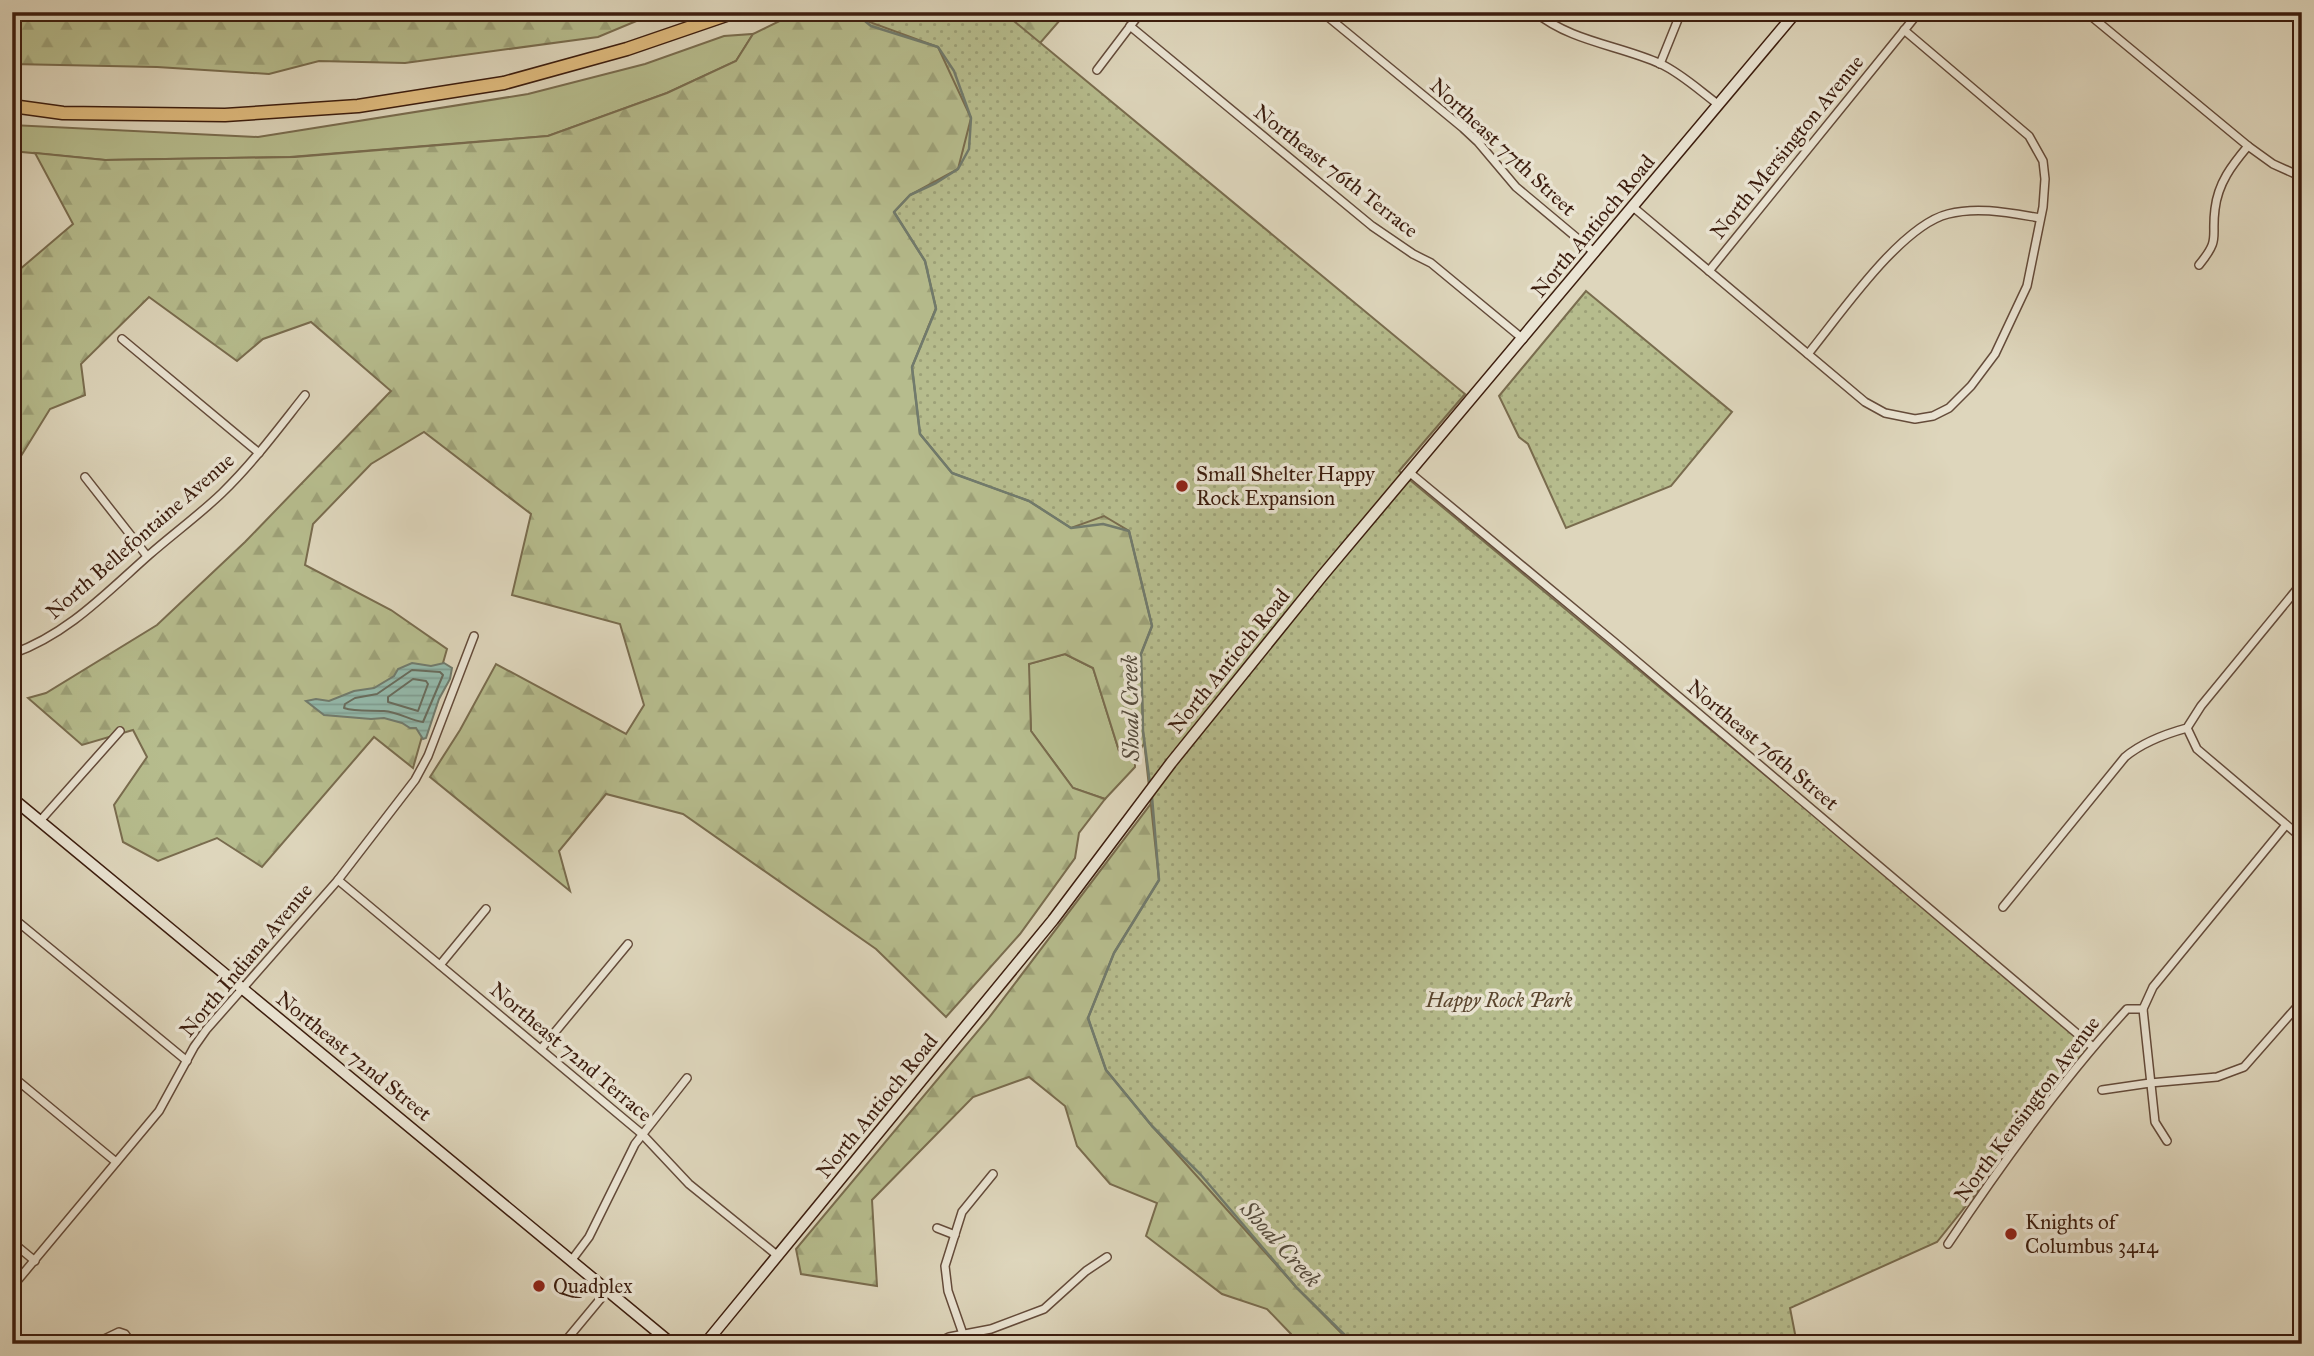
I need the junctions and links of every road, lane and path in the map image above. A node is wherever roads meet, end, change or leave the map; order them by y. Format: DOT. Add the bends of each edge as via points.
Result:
graph roads {
  1 [pos="735,12"];
  2 [pos="1141,12"];
  3 [pos="1322,12"];
  4 [pos="1535,12"];
  5 [pos="1681,12"];
  6 [pos="1796,12"];
  7 [pos="1919,12"];
  8 [pos="2086,12"];
  9 [pos="1130,26"];
  10 [pos="1904,30"];
  11 [pos="1660,64"];
  12 [pos="1097,70"];
  13 [pos="1719,105"];
  14 [pos="12,106"];
  15 [pos="2248,146"];
  16 [pos="2302,177"];
  17 [pos="1633,207"];
  18 [pos="2040,218"];
  19 [pos="1595,253"];
  20 [pos="2199,264"];
  21 [pos="1709,271"];
  22 [pos="122,339"];
  23 [pos="1523,339"];
  24 [pos="1808,354"];
  25 [pos="305,395"];
  26 [pos="259,453"];
  27 [pos="1409,472"];
  28 [pos="85,477"];
  29 [pos="147,556"];
  30 [pos="2302,583"];
  31 [pos="474,636"];
  32 [pos="12,654"];
  33 [pos="2187,727"];
  34 [pos="120,732"];
  35 [pos="12,798"];
  36 [pos="40,821"];
  37 [pos="2286,825"];
  38 [pos="2302,838"];
  39 [pos="338,880"];
  40 [pos="2003,907"];
  41 [pos="486,909"];
  42 [pos="12,917"];
  43 [pos="628,944"];
  44 [pos="440,965"];
  45 [pos="242,989"];
  46 [pos="2302,1001"];
  47 [pos="2143,1009"];
  48 [pos="2093,1046"];
  49 [pos="541,1049"];
  50 [pos="187,1061"];
  51 [pos="12,1076"];
  52 [pos="687,1078"];
  53 [pos="2150,1083"];
  54 [pos="2102,1090"];
  55 [pos="642,1134"];
  56 [pos="2167,1141"];
  57 [pos="116,1162"];
  58 [pos="993,1174"];
  59 [pos="937,1228"];
  60 [pos="955,1235"];
  61 [pos="12,1242"];
  62 [pos="1948,1244"];
  63 [pos="778,1256"];
  64 [pos="1107,1257"];
  65 [pos="35,1261"];
  66 [pos="571,1261"];
  67 [pos="12,1287"];
  68 [pos="607,1291"];
  69 [pos="963,1334"];
  70 [pos="94,1344"];
  71 [pos="132,1344"];
  72 [pos="563,1344"];
  73 [pos="672,1344"];
  74 [pos="705,1344"];
  75 [pos="935,1344"];
  1 -- 14 [label="main road" via="627,49 504,83 358,106 225,115 63,113"];
  2 -- 9 [label="street"];
  3 -- 19 [label="street, Northeast 77th Street" via="1463,128 1516,187"];
  4 -- 11 [label="street" via="1580,38"];
  5 -- 11 [label="street"];
  6 -- 13 [label="street, North Antioch Road"];
  7 -- 10 [label="street, North Mersington Avenue"];
  8 -- 15 [label="street"];
  9 -- 12 [label="street"];
  9 -- 23 [label="street, Northeast 76th Terrace" via="1372,226 1431,262"];
  10 -- 18 [label="street" via="2023,128 2043,161"];
  10 -- 21 [label="street, North Mersington Avenue"];
  11 -- 13 [label="street"];
  13 -- 17 [label="street, North Antioch Road"];
  15 -- 16 [label="street"];
  15 -- 20 [label="street" via="2223,179 2213,248"];
  17 -- 19 [label="street, North Antioch Road"];
  17 -- 21 [label="street"];
  18 -- 24 [label="street" via="1979,210 1936,218 1890,253"];
  18 -- 24 [label="street" via="2028,286 1995,354 1949,408 1915,419 1885,413"];
  19 -- 23 [label="street, North Antioch Road"];
  21 -- 24 [label="street"];
  22 -- 26 [label="street"];
  23 -- 27 [label="street, North Antioch Road"];
  25 -- 26 [label="street, North Bellefontaine Avenue"];
  26 -- 29 [label="street, North Bellefontaine Avenue" via="222,493"];
  27 -- 48 [label="street, Northeast 76th Street"];
  27 -- 63 [label="street, North Antioch Road" via="1171,763 1054,920"];
  28 -- 29 [label="street"];
  29 -- 32 [label="street, North Bellefontaine Avenue" via="81,617 53,636"];
  30 -- 33 [label="street"];
  31 -- 39 [label="street, North Indiana Avenue" via="415,780"];
  33 -- 37 [label="street" via="2197,749"];
  33 -- 40 [label="street" via="2166,733 2126,757"];
  34 -- 36 [label="street"];
  35 -- 36 [label="street, Northeast 72nd Street"];
  36 -- 45 [label="street, Northeast 72nd Street"];
  37 -- 38 [label="street"];
  37 -- 47 [label="street" via="2154,988"];
  39 -- 44 [label="street, Northeast 72nd Terrace"];
  39 -- 45 [label="street, North Indiana Avenue"];
  41 -- 44 [label="street"];
  42 -- 50 [label="street"];
  43 -- 49 [label="street"];
  44 -- 49 [label="street, Northeast 72nd Terrace"];
  45 -- 50 [label="street, North Indiana Avenue" via="206,1030"];
  45 -- 66 [label="street, Northeast 72nd Street"];
  46 -- 53 [label="street" via="2244,1067 2217,1077"];
  47 -- 48 [label="street, North Kensington Avenue" via="2127,1009"];
  47 -- 53 [label="street"];
  48 -- 62 [label="street, North Kensington Avenue"];
  49 -- 55 [label="street, Northeast 72nd Terrace"];
  50 -- 57 [label="street, North Indiana Avenue" via="159,1111"];
  51 -- 57 [label="street"];
  52 -- 55 [label="street"];
  53 -- 54 [label="street"];
  53 -- 56 [label="street" via="2155,1122"];
  55 -- 63 [label="street, Northeast 72nd Terrace" via="689,1184"];
  55 -- 66 [label="street" via="589,1237"];
  57 -- 65 [label="street, North Indiana Avenue"];
  58 -- 60 [label="street" via="962,1212"];
  59 -- 60 [label="street"];
  60 -- 69 [label="street" via="945,1266"];
  61 -- 65 [label="street"];
  63 -- 74 [label="street, North Antioch Road"];
  64 -- 69 [label="street" via="1044,1309"];
  65 -- 67 [label="street, North Indiana Avenue"];
  66 -- 68 [label="street, Northeast 72nd Street"];
  68 -- 72 [label="street"];
  68 -- 73 [label="street, Northeast 72nd Street"];
  69 -- 75 [label="street"];
  70 -- 71 [label="street" via="119,1332"];
}
